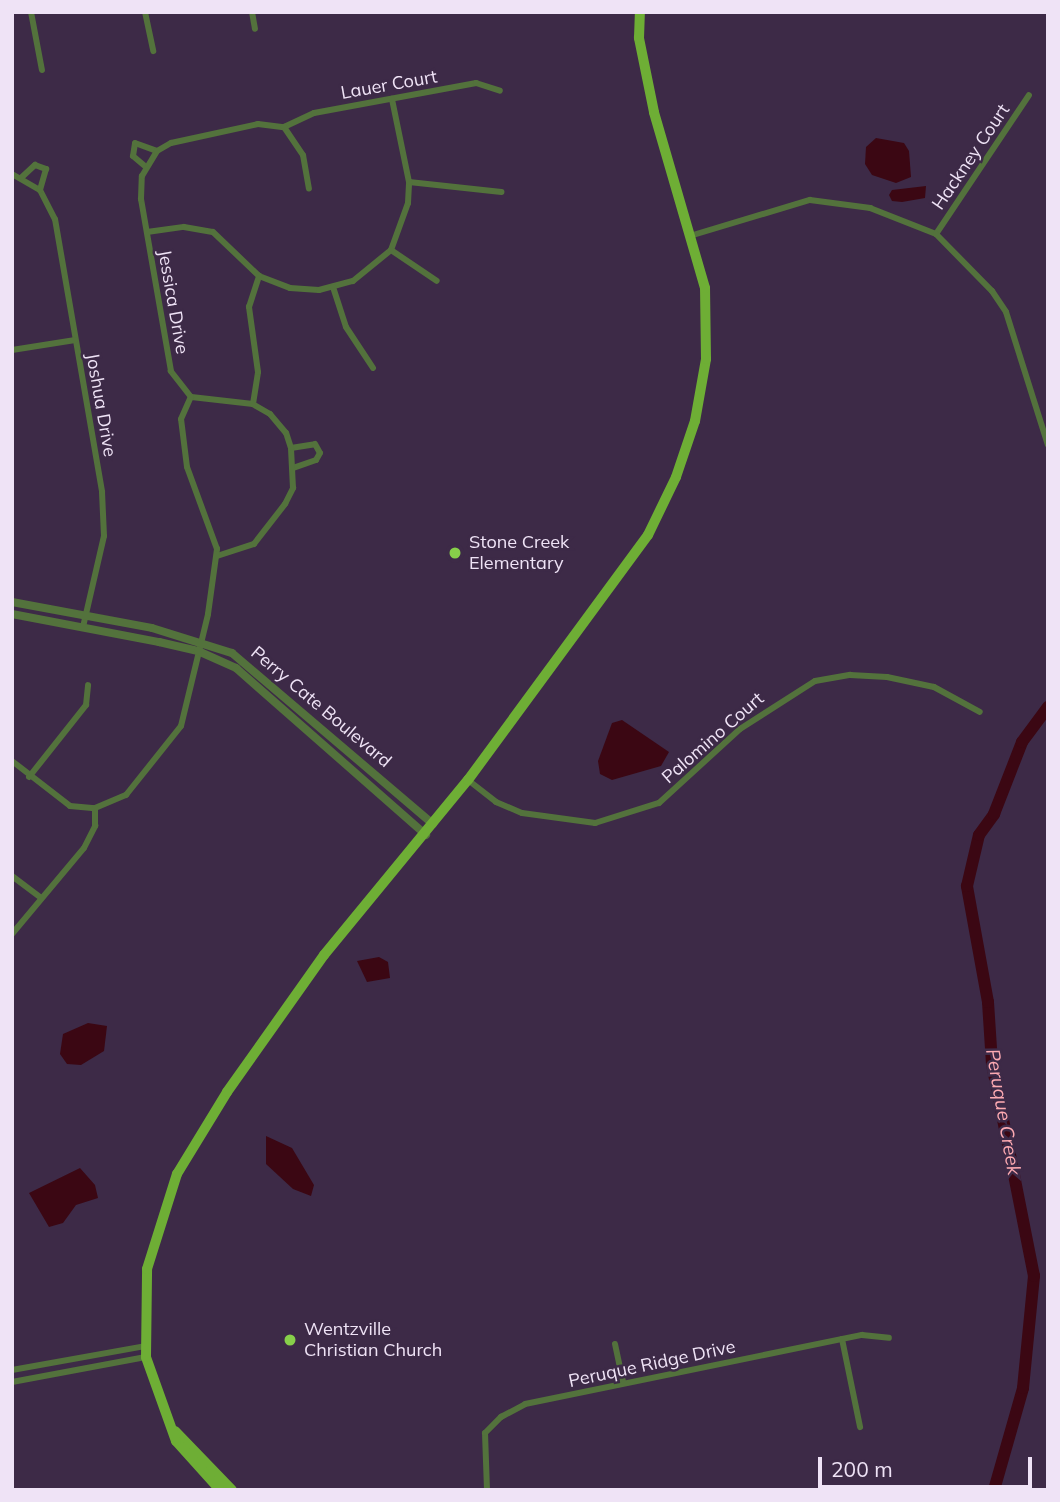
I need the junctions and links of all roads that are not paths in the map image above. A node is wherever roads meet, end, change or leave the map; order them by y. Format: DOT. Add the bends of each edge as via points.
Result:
graph roads {
  1 [pos="31,12"];
  2 [pos="145,12"];
  3 [pos="252,12"];
  4 [pos="640,12"];
  5 [pos="255,29"];
  6 [pos="153,51"];
  7 [pos="42,70"];
  8 [pos="500,91"];
  9 [pos="1029,95"];
  10 [pos="392,99"];
  11 [pos="284,127"];
  12 [pos="157,151"];
  13 [pos="146,167"];
  14 [pos="12,174"];
  15 [pos="22,177"];
  16 [pos="409,183"];
  17 [pos="309,188"];
  18 [pos="40,190"];
  19 [pos="501,192"];
  20 [pos="147,232"];
  21 [pos="693,234"];
  22 [pos="936,234"];
  23 [pos="391,250"];
  24 [pos="259,276"];
  25 [pos="437,281"];
  26 [pos="333,287"];
  27 [pos="75,340"];
  28 [pos="12,350"];
  29 [pos="373,368"];
  30 [pos="191,397"];
  31 [pos="253,404"];
  32 [pos="1048,445"];
  33 [pos="291,448"];
  34 [pos="293,468"];
  35 [pos="216,556"];
  36 [pos="12,602"];
  37 [pos="12,614"];
  38 [pos="85,615"];
  39 [pos="83,627"];
  40 [pos="202,641"];
  41 [pos="198,651"];
  42 [pos="88,685"];
  43 [pos="981,712"];
  44 [pos="12,761"];
  45 [pos="29,777"];
  46 [pos="468,780"];
  47 [pos="95,808"];
  48 [pos="433,824"];
  49 [pos="426,835"];
  50 [pos="12,876"];
  51 [pos="41,898"];
  52 [pos="12,934"];
  53 [pos="890,1338"];
  54 [pos="842,1339"];
  55 [pos="615,1344"];
  56 [pos="146,1352"];
  57 [pos="12,1370"];
  58 [pos="12,1382"];
  59 [pos="623,1383"];
  60 [pos="860,1427"];
  61 [pos="175,1432"];
  62 [pos="220,1490"];
  63 [pos="232,1490"];
  64 [pos="487,1490"];
  1 -- 7 [label="street"];
  2 -- 6 [label="street"];
  3 -- 5 [label="street"];
  4 -- 21 [label="main road" via="639,38 654,113"];
  8 -- 10 [label="street, Lauer Court" via="476,83"];
  9 -- 22 [label="street, Hackney Court"];
  10 -- 11 [label="street, Lauer Court" via="314,113"];
  10 -- 16 [label="street"];
  11 -- 12 [label="street, Jessica Drive" via="245,125 190,136"];
  11 -- 17 [label="street" via="303,155"];
  12 -- 13 [label="street, Jessica Drive"];
  12 -- 13 [label="street, Jessica Drive" via="135,143 133,156"];
  13 -- 20 [label="street, Jessica Drive" via="140,186"];
  14 -- 15 [label="street, Joshua Drive"];
  15 -- 18 [label="street, Joshua Drive"];
  15 -- 18 [label="street, Joshua Drive" via="35,165 46,169"];
  16 -- 19 [label="street"];
  16 -- 23 [label="street"];
  18 -- 27 [label="street, Joshua Drive" via="55,219"];
  20 -- 24 [label="street" via="184,227 213,232"];
  20 -- 30 [label="street, Jessica Drive" via="169,363"];
  21 -- 22 [label="street" via="810,200 870,208"];
  21 -- 46 [label="main road" via="705,288 706,359 695,421 676,477 648,535"];
  22 -- 32 [label="street" via="985,283 1006,312"];
  23 -- 25 [label="street"];
  23 -- 26 [label="street" via="371,269"];
  24 -- 26 [label="street" via="290,288"];
  24 -- 31 [label="street" via="248,306 258,372"];
  26 -- 29 [label="street" via="346,327"];
  27 -- 28 [label="street"];
  27 -- 38 [label="street, Joshua Drive" via="105,522"];
  30 -- 31 [label="street"];
  30 -- 35 [label="street" via="181,419 187,467 193,495 215,537"];
  31 -- 33 [label="street" via="278,421"];
  33 -- 34 [label="street"];
  33 -- 34 [label="street" via="314,444 320,453 316,460"];
  34 -- 35 [label="street" via="291,494 267,530 245,550"];
  35 -- 40 [label="street"];
  36 -- 38 [label="street, Perry Cate Boulevard"];
  37 -- 39 [label="street, Perry Cate Boulevard"];
  38 -- 39 [label="street, Joshua Drive"];
  38 -- 40 [label="street, Perry Cate Boulevard"];
  39 -- 41 [label="street, Perry Cate Boulevard"];
  40 -- 41 [label="street"];
  40 -- 48 [label="street, Perry Cate Boulevard" via="255,669"];
  41 -- 47 [label="street" via="184,718 172,740 126,795"];
  41 -- 49 [label="street, Perry Cate Boulevard" via="244,673"];
  42 -- 45 [label="street" via="86,705"];
  43 -- 46 [label="street, Palomino Court" via="934,687 887,677 850,675 815,681 740,729 659,803 595,823 522,813 496,802"];
  44 -- 45 [label="street"];
  45 -- 47 [label="street" via="70,806"];
  46 -- 48 [label="main road"];
  47 -- 51 [label="street" via="92,835"];
  48 -- 49 [label="main road"];
  49 -- 56 [label="main road" via="324,954 227,1091 177,1174 147,1269"];
  50 -- 51 [label="street"];
  51 -- 52 [label="street"];
  53 -- 54 [label="street, Peruque Ridge Drive"];
  54 -- 59 [label="street, Peruque Ridge Drive"];
  54 -- 60 [label="street"];
  55 -- 59 [label="street"];
  56 -- 57 [label="street"];
  56 -- 58 [label="street"];
  56 -- 61 [label="main road" via="157,1396"];
  59 -- 64 [label="street, Peruque Ridge Drive" via="525,1404 501,1417 485,1433"];
  61 -- 62 [label="main road" via="176,1441"];
  61 -- 63 [label="main road"];
}
